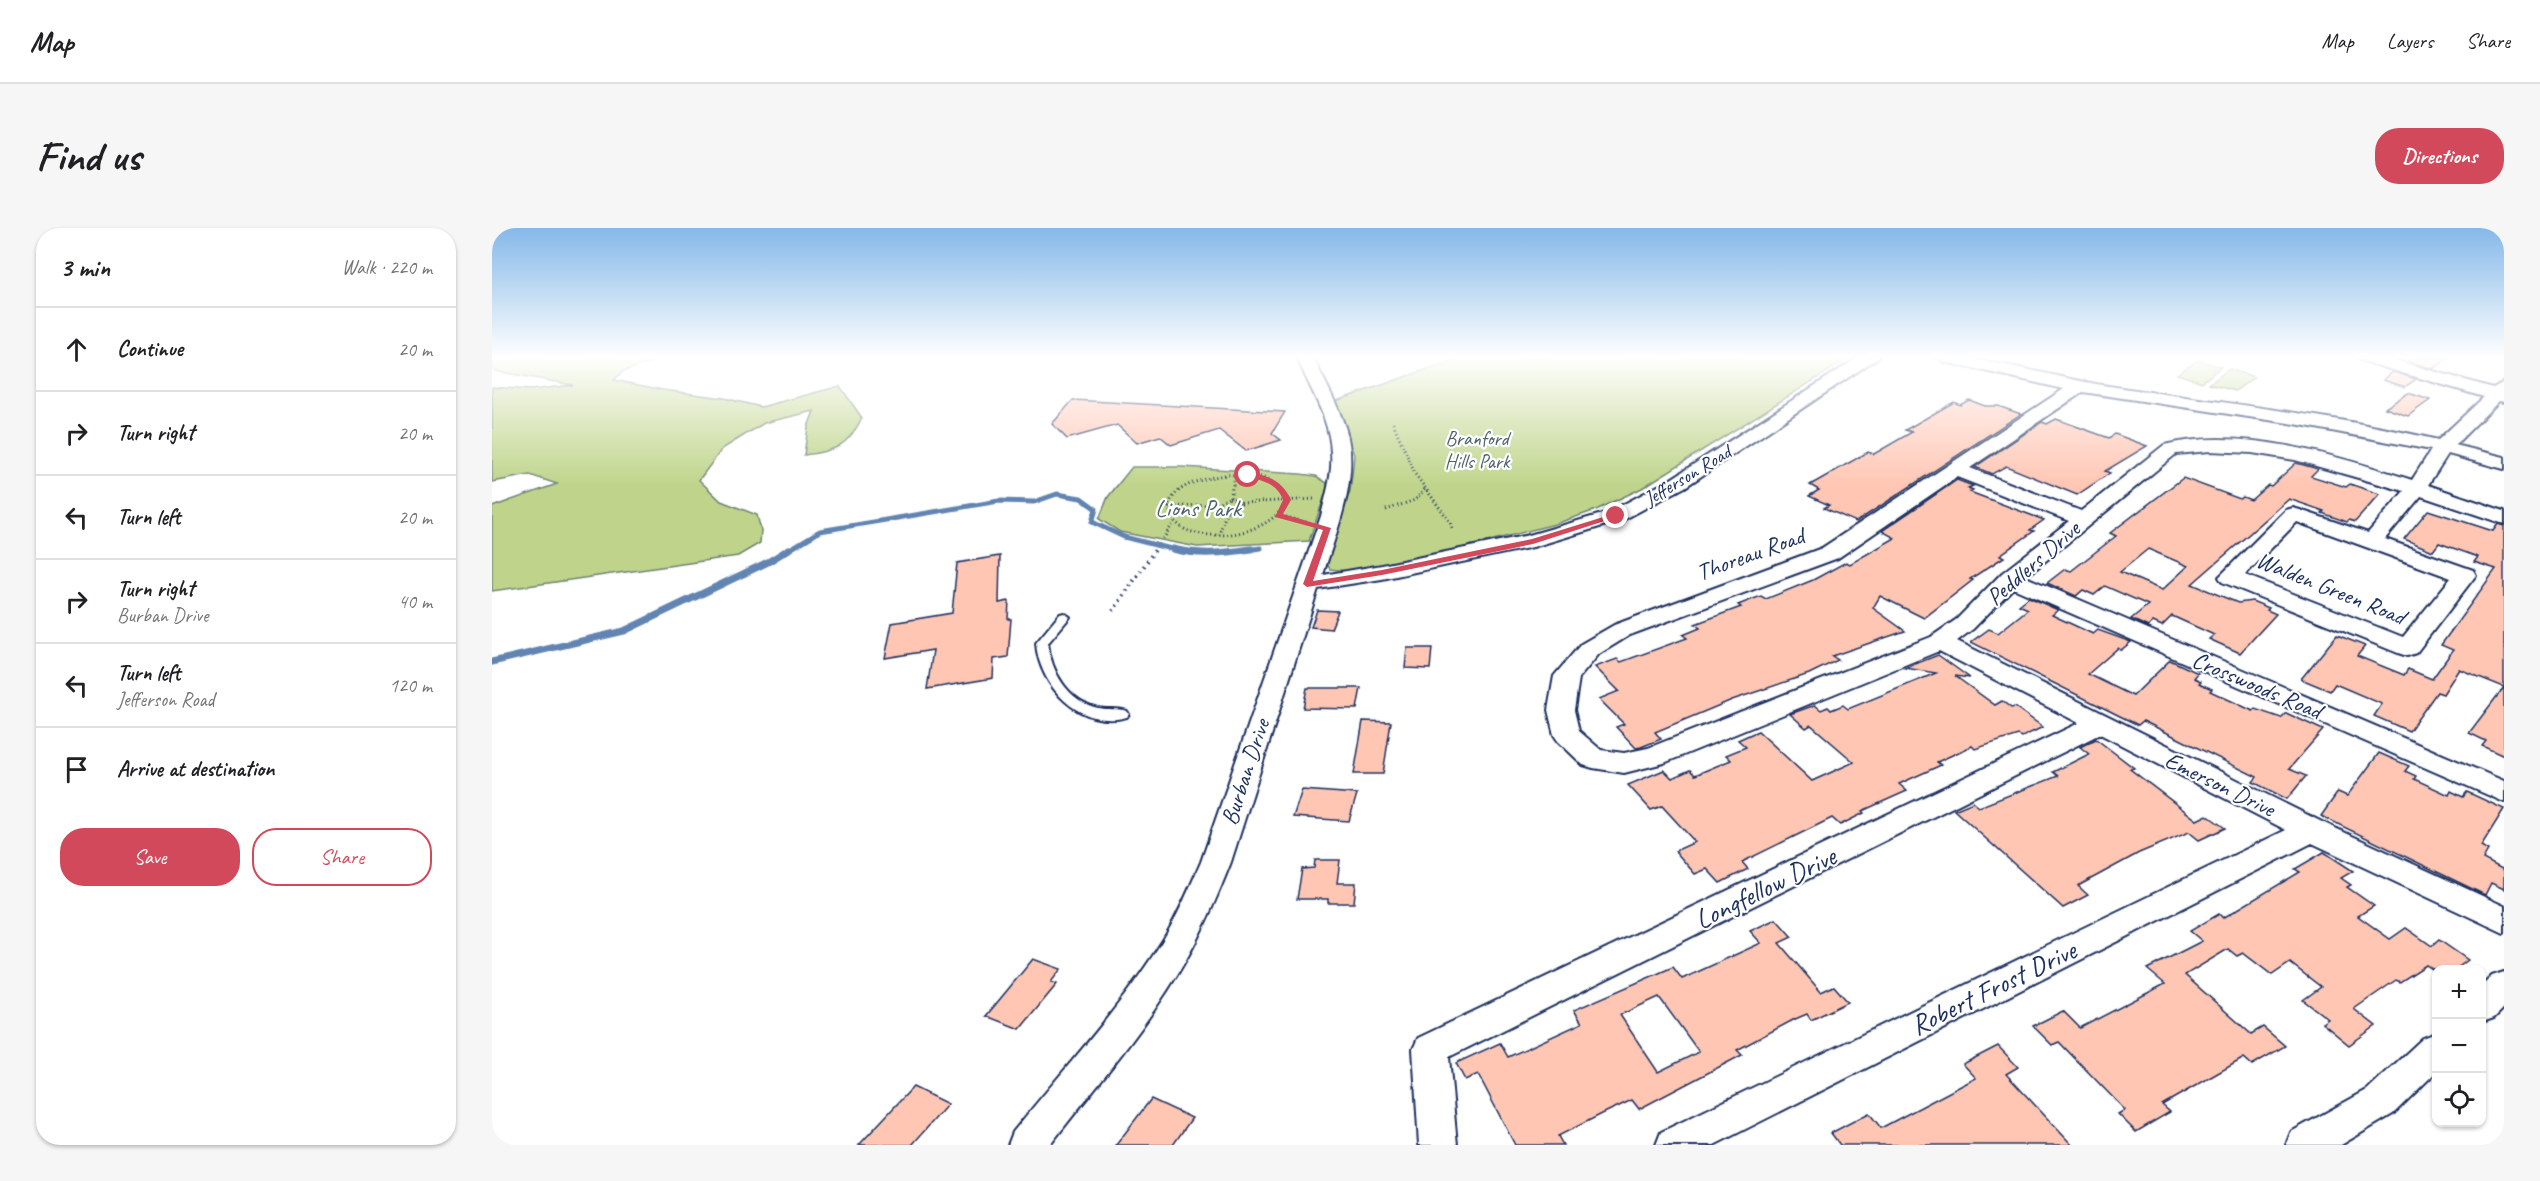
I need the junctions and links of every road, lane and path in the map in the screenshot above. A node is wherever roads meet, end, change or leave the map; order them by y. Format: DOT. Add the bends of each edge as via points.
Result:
graph roads {
  1 [pos="1323,400"];
  2 [pos="1805,400"];
  3 [pos="2060,400"];
  4 [pos="2173,400"];
  5 [pos="2495,400"];
  6 [pos="1394,423"];
  7 [pos="2444,445"];
  8 [pos="2504,463"];
  9 [pos="1238,465"];
  10 [pos="1957,470"];
  11 [pos="1236,475"];
  12 [pos="1426,488"];
  13 [pos="2416,489"];
  14 [pos="1230,497"];
  15 [pos="1336,498"];
  16 [pos="1287,500"];
  17 [pos="1241,503"];
  18 [pos="1214,504"];
  19 [pos="1168,507"];
  20 [pos="1227,510"];
  21 [pos="1386,510"];
  22 [pos="1278,515"];
  23 [pos="2504,518"];
  24 [pos="2083,519"];
  25 [pos="1174,522"];
  26 [pos="1327,528"];
  27 [pos="1453,530"];
  28 [pos="1219,535"];
  29 [pos="1163,538"];
  30 [pos="2372,542"];
  31 [pos="1155,550"];
  32 [pos="2010,578"];
  33 [pos="1307,584"];
  34 [pos="1113,611"];
  35 [pos="1064,617"];
  36 [pos="1940,642"];
  37 [pos="1122,714"];
  38 [pos="2099,724"];
  39 [pos="1654,756"];
  40 [pos="2504,792"];
  41 [pos="2312,830"];
  42 [pos="2504,920"];
  43 [pos="2504,986"];
  44 [pos="2486,1002"];
  45 [pos="2432,1053"];
  46 [pos="1027,1145"];
  47 [pos="1438,1145"];
  48 [pos="1675,1145"];
  49 [pos="2305,1145"];
  1 -- 15 [label="street, Burban Drive" via="1338,434 1341,469"];
  2 -- 33 [label="street, Jefferson Road" via="1678,483 1616,516 1533,541"];
  3 -- 10 [label="street, Thoreau Road"];
  4 -- 7 [label="street"];
  5 -- 7 [label="street"];
  6 -- 12 [label="path" via="1415,474"];
  7 -- 8 [label="street"];
  7 -- 13 [label="street"];
  9 -- 11 [label="path"];
  10 -- 24 [label="street"];
  10 -- 39 [label="street, Thoreau Road" via="1830,553 1622,630 1590,649 1567,676 1561,710 1568,735 1593,758 1624,763"];
  11 -- 14 [label="path"];
  11 -- 16 [label="path" via="1276,483"];
  11 -- 19 [label="path" via="1191,484"];
  12 -- 21 [label="path" via="1414,500"];
  12 -- 27 [label="path"];
  13 -- 23 [label="street, Peddlers Drive"];
  13 -- 24 [label="street, Peddlers Drive" via="2283,452 2196,444 2172,449"];
  13 -- 30 [label="street"];
  14 -- 17 [label="path"];
  14 -- 18 [label="path"];
  15 -- 16 [label="path"];
  15 -- 26 [label="street, Burban Drive"];
  16 -- 17 [label="path"];
  16 -- 22 [label="path"];
  17 -- 20 [label="path"];
  18 -- 19 [label="path"];
  18 -- 20 [label="path" via="1217,509"];
  19 -- 25 [label="path"];
  20 -- 28 [label="path"];
  22 -- 26 [label="path"];
  22 -- 28 [label="path" via="1253,529"];
  24 -- 32 [label="street, Peddlers Drive"];
  25 -- 28 [label="path" via="1194,532"];
  25 -- 29 [label="path"];
  26 -- 33 [label="street, Burban Drive"];
  30 -- 30 [label="street, Walden Green Road" via="2465,575 2407,648 2230,577 2293,514"];
  31 -- 34 [label="path"];
  32 -- 36 [label="street, Peddlers Drive" via="1965,624"];
  32 -- 40 [label="street, Crosswoods Road"];
  33 -- 46 [label="street, Burban Drive" via="1216,862 1198,904 1175,949 1142,999"];
  35 -- 37 [label="lane" via="1042,642 1042,660 1051,678 1063,694 1092,711"];
  36 -- 38 [label="street, Emerson Drive"];
  36 -- 39 [label="street, Peddlers Drive"];
  38 -- 41 [label="street, Emerson Drive"];
  38 -- 47 [label="street, Longfellow Drive" via="1431,1049"];
  41 -- 42 [label="street, Emerson Drive"];
  41 -- 48 [label="street, Robert Frost Drive"];
  43 -- 44 [label="street"];
  45 -- 49 [label="street" via="2380,1102"];
}
